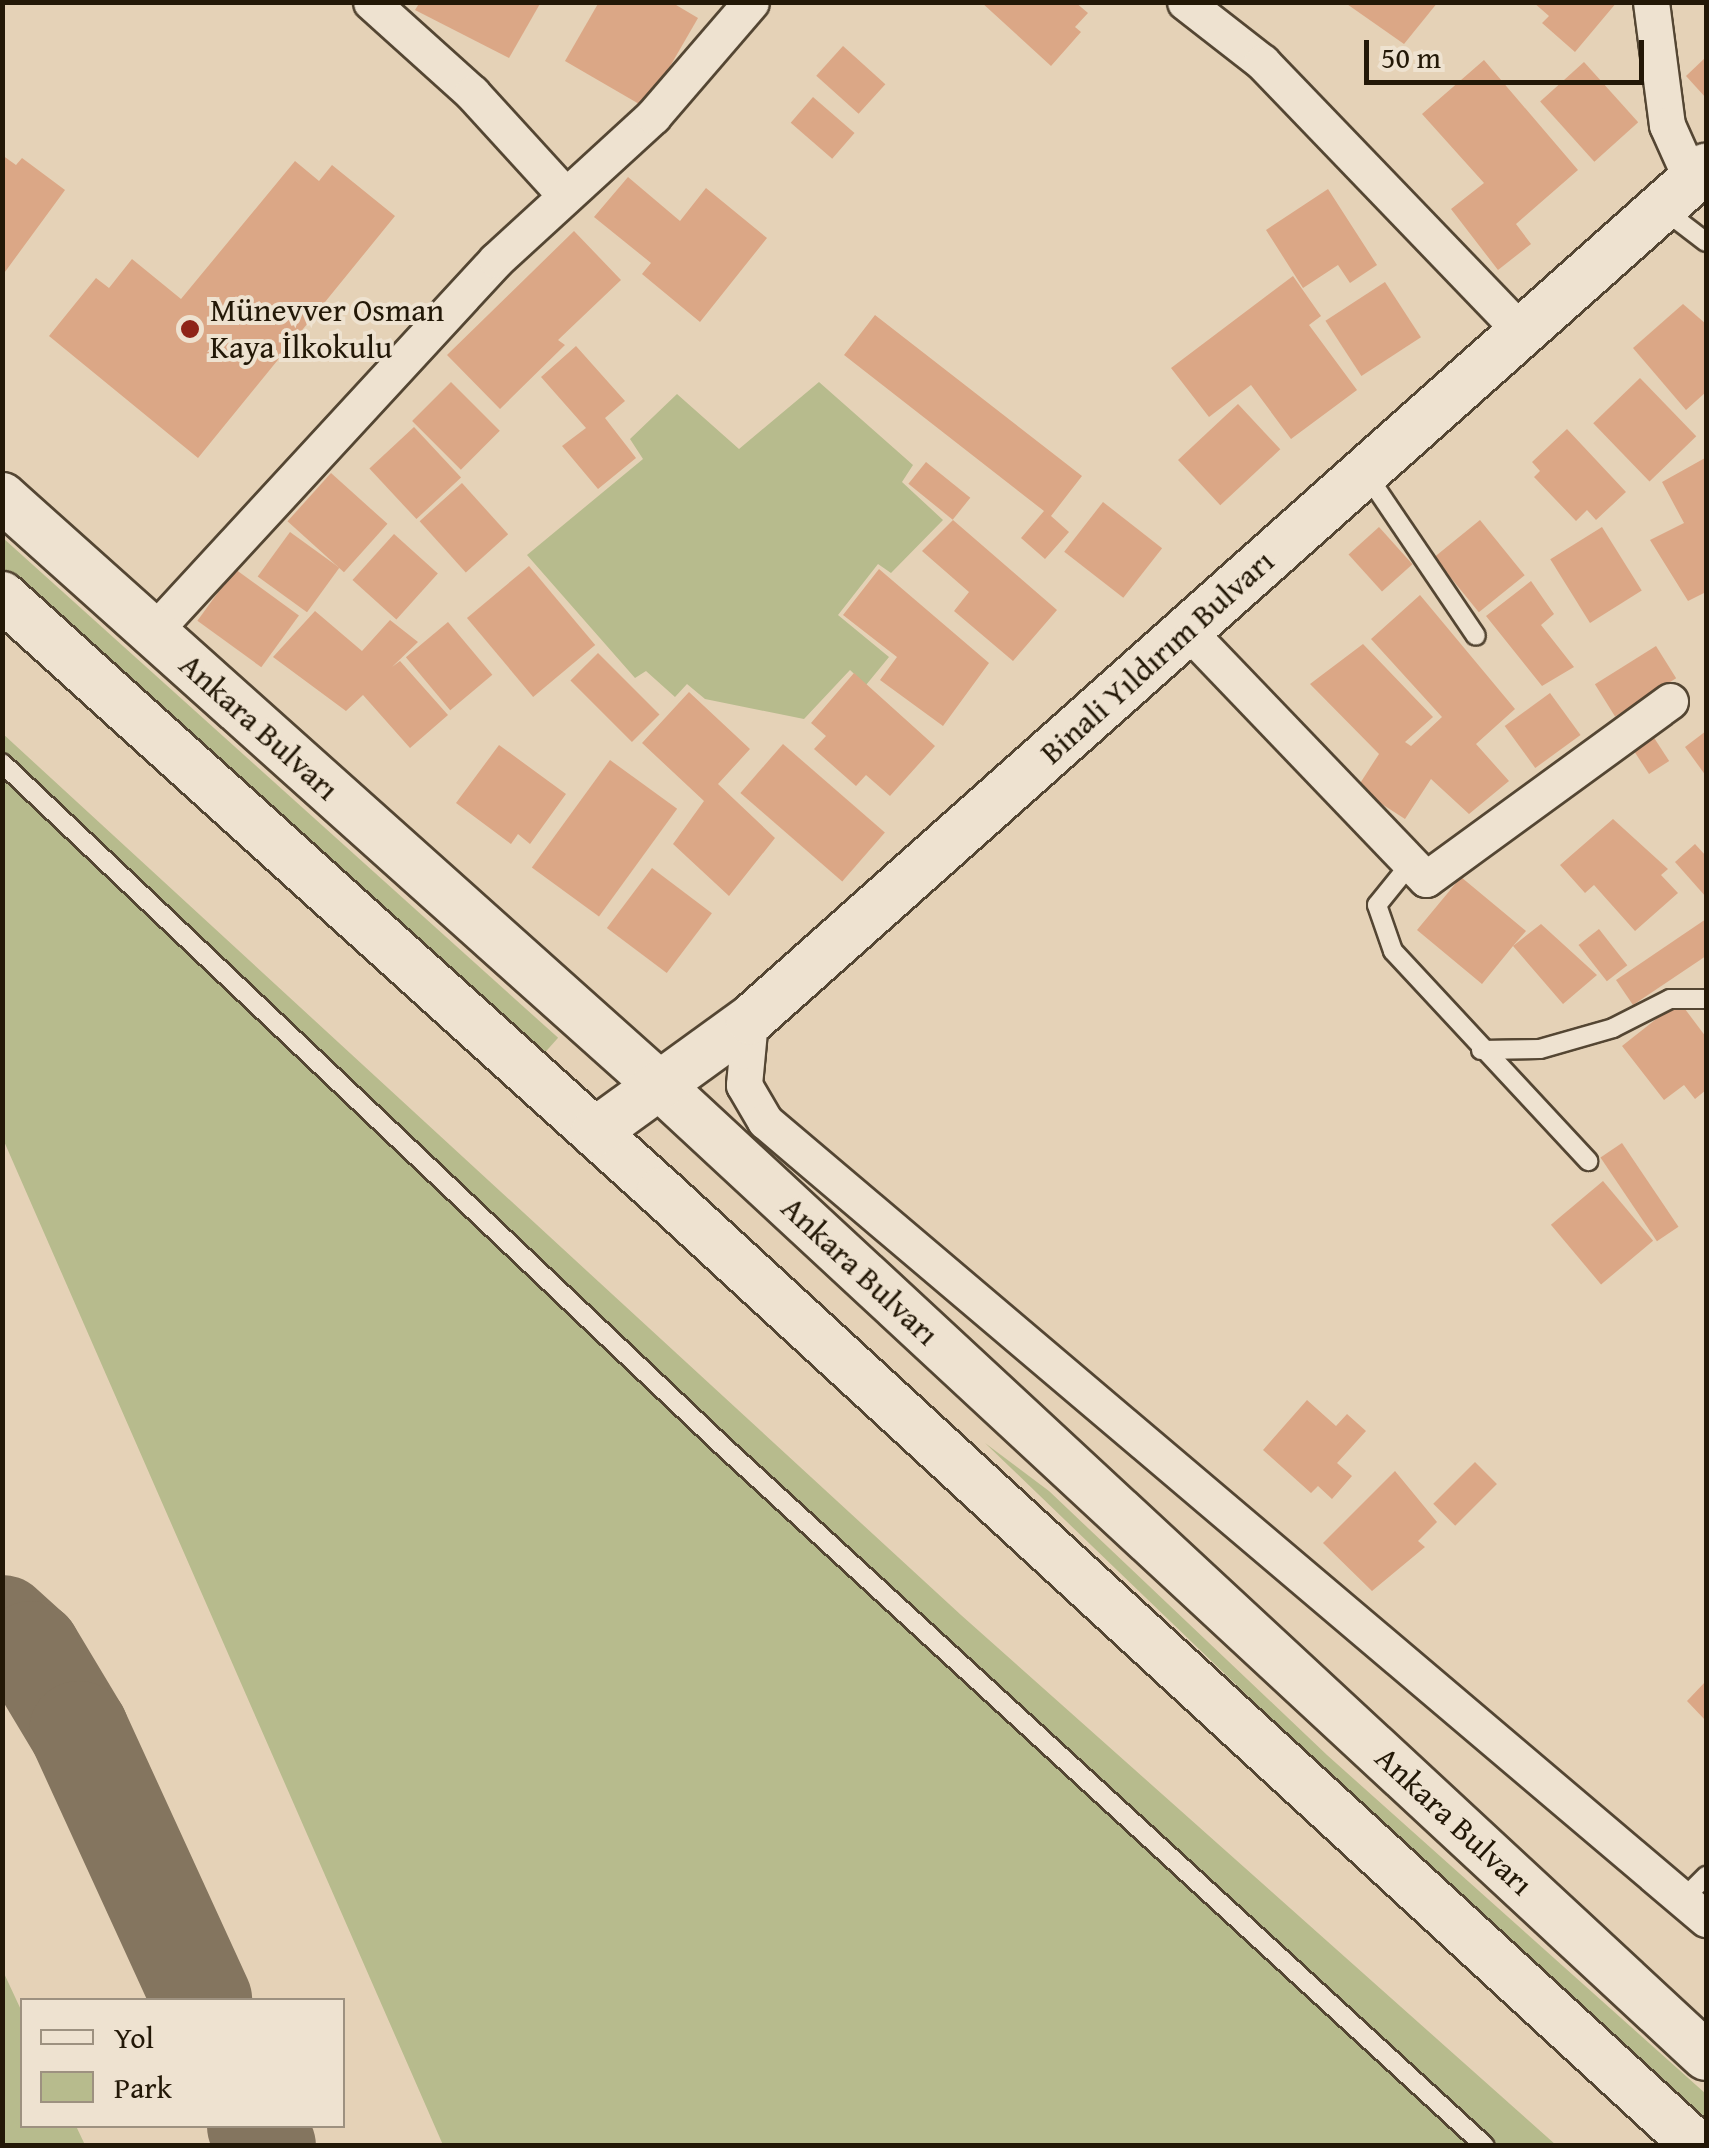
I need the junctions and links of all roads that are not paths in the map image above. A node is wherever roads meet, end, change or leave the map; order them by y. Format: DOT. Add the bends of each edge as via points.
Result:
graph roads {
  1 [pos="372,2"];
  2 [pos="750,2"];
  3 [pos="1185,2"];
  4 [pos="1651,2"];
  5 [pos="1687,185"];
  6 [pos="565,196"];
  7 [pos="1706,242"];
  8 [pos="1522,332"];
  9 [pos="1365,472"];
  10 [pos="2,497"];
  11 [pos="2,596"];
  12 [pos="1187,630"];
  13 [pos="153,632"];
  14 [pos="1476,636"];
  15 [pos="1670,701"];
  16 [pos="2,762"];
  17 [pos="1411,863"];
  18 [pos="1706,999"];
  19 [pos="750,1020"];
  20 [pos="1481,1050"];
  21 [pos="659,1085"];
  22 [pos="596,1132"];
  23 [pos="1588,1161"];
  24 [pos="1699,1898"];
  25 [pos="1706,2056"];
  26 [pos="1485,2146"];
  27 [pos="1697,2146"];
  1 -- 6 [label="street" via="472,93"];
  2 -- 6 [label="street" via="653,116"];
  3 -- 8 [label="street" via="1262,62"];
  4 -- 5 [label="street" via="1667,125"];
  5 -- 7 [label="lane"];
  5 -- 8 [label="main road, Binali Yıldırım Bulvarı"];
  6 -- 13 [label="street" via="496,260"];
  8 -- 9 [label="main road, Binali Yıldırım Bulvarı"];
  9 -- 12 [label="main road, Binali Yıldırım Bulvarı"];
  9 -- 14 [label="lane"];
  10 -- 13 [label="main road, Ankara Bulvarı"];
  11 -- 22 [label="main road"];
  12 -- 17 [label="street"];
  12 -- 19 [label="main road, Binali Yıldırım Bulvarı"];
  13 -- 21 [label="main road, Ankara Bulvarı"];
  15 -- 17 [label="street" via="1426,879"];
  16 -- 26 [label="lane" via="726,1449"];
  17 -- 20 [label="lane" via="1377,905 1380,929 1431,999"];
  18 -- 20 [label="lane" via="1670,999 1613,1028 1556,1045"];
  19 -- 21 [label="main road, Binali Yıldırım Bulvarı"];
  19 -- 24 [label="street" via="744,1084 765,1121"];
  20 -- 23 [label="lane"];
  21 -- 22 [label="main road, Binali Yıldırım Bulvarı"];
  21 -- 25 [label="main road, Ankara Bulvarı"];
  22 -- 27 [label="main road"];
}
